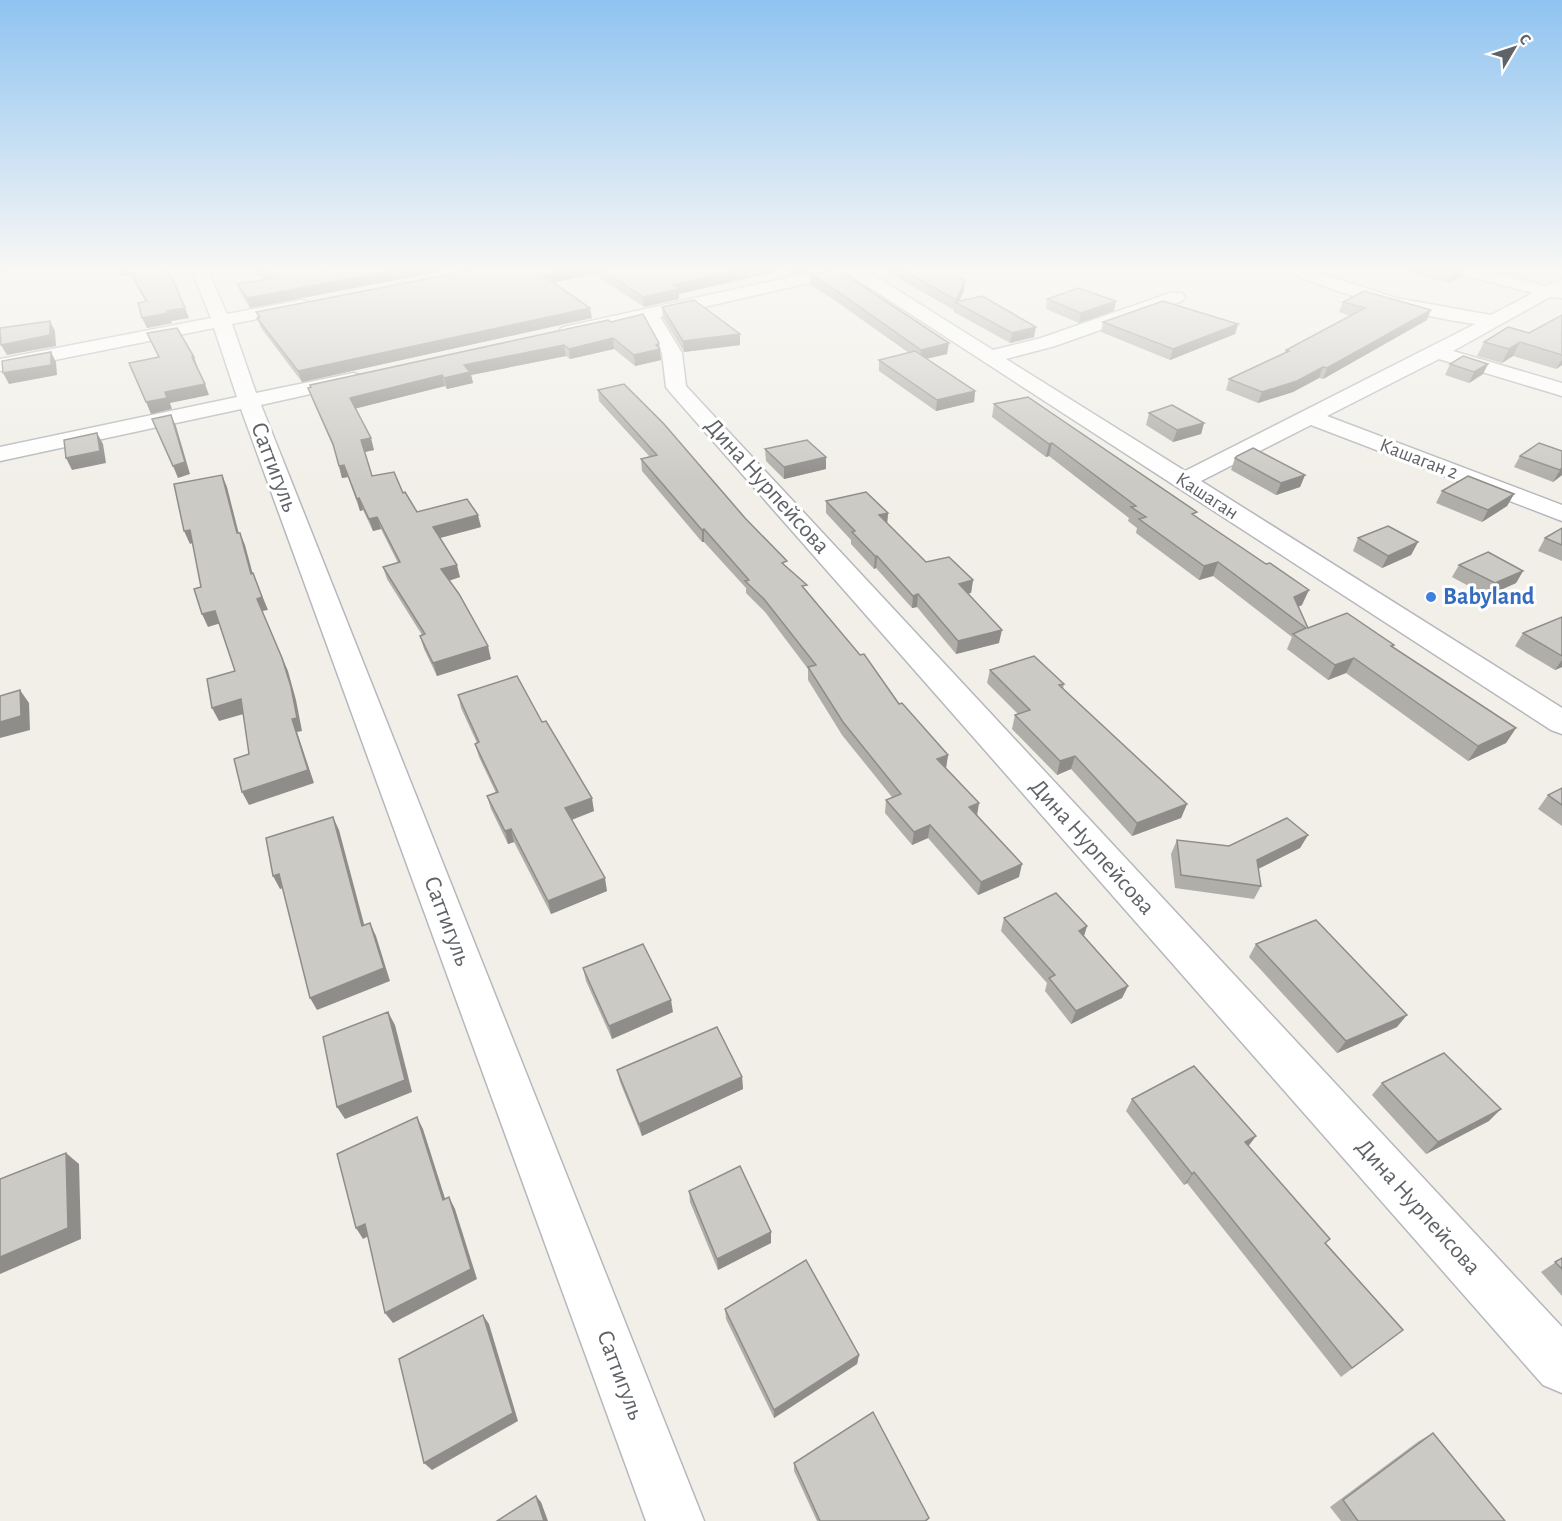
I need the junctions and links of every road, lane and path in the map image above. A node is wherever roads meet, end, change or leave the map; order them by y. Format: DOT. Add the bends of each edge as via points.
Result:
graph roads {
  1 [pos="123,340"];
  2 [pos="228,340"];
  3 [pos="664,340"];
  4 [pos="962,340"];
  5 [pos="1054,340"];
  6 [pos="1459,340"];
  7 [pos="1437,352"];
  8 [pos="989,357"];
  9 [pos="0,365"];
  10 [pos="375,374"];
  11 [pos="1562,390"];
  12 [pos="249,402"];
  13 [pos="1310,417"];
  14 [pos="0,454"];
  15 [pos="1183,481"];
  16 [pos="1562,514"];
  17 [pos="1562,723"];
  18 [pos="1562,1366"];
  19 [pos="675,1521"];
  1 -- 9 [label="street"];
  2 -- 12 [label="street, Саттигуль"];
  3 -- 18 [label="street, Дина Нурпейсова" via="672,353 676,387"];
  4 -- 8 [label="street, Кашаган"];
  5 -- 8 [label="street"];
  6 -- 7 [label="street"];
  7 -- 11 [label="street"];
  7 -- 13 [label="street"];
  8 -- 15 [label="street, Кашаган"];
  10 -- 12 [label="street"];
  12 -- 14 [label="street"];
  12 -- 19 [label="street, Саттигуль"];
  13 -- 15 [label="street"];
  13 -- 16 [label="street, Кашаган 2"];
  15 -- 17 [label="street, Кашаган"];
}
